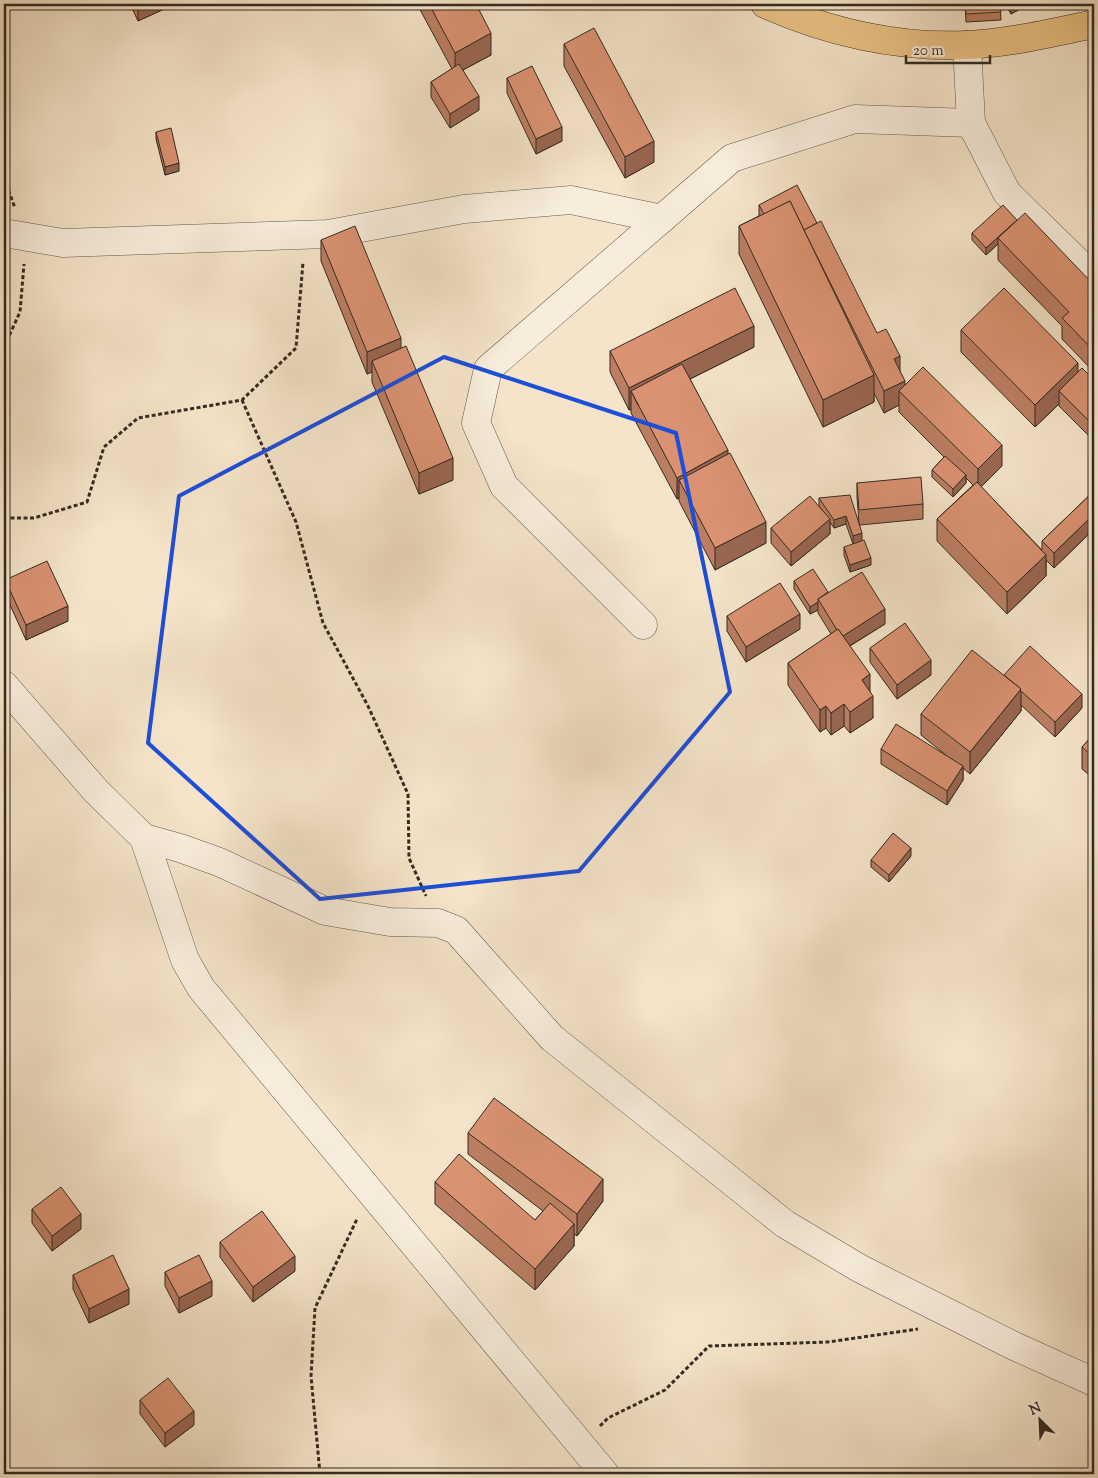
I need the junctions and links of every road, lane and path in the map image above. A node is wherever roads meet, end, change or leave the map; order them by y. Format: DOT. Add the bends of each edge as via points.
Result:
graph roads {
  1 [pos="765,4"];
  2 [pos="1094,24"];
  3 [pos="967,45"];
  4 [pos="971,123"];
  5 [pos="662,219"];
  6 [pos="4,233"];
  7 [pos="305,235"];
  8 [pos="1094,278"];
  9 [pos="242,400"];
  10 [pos="4,518"];
  11 [pos="643,625"];
  12 [pos="4,685"];
  13 [pos="144,838"];
  14 [pos="438,923"];
  15 [pos="370,1191"];
  16 [pos="920,1329"];
  17 [pos="1094,1382"];
  18 [pos="581,1446"];
  19 [pos="320,1474"];
  20 [pos="604,1474"];
  1 -- 3 [label="main road" via="789,15 865,38"];
  2 -- 3 [label="main road" via="1033,37"];
  3 -- 4 [label="street"];
  4 -- 5 [label="street" via="855,119 732,158"];
  4 -- 8 [label="street" via="1007,193"];
  5 -- 7 [label="street" via="571,200 464,209 328,234"];
  5 -- 11 [label="street" via="488,368 476,422 504,486"];
  6 -- 7 [label="street" via="63,243"];
  7 -- 9 [label="path" via="296,348"];
  9 -- 10 [label="path" via="138,418 104,447 87,502 34,518"];
  9 -- 14 [label="path" via="296,522 323,623 368,706 408,794 409,858"];
  12 -- 13 [label="street" via="96,792"];
  13 -- 14 [label="street" via="219,862 325,912 390,922"];
  13 -- 15 [label="street" via="185,960 201,988"];
  14 -- 17 [label="street" via="456,930 552,1038 785,1224 859,1268 1014,1346"];
  15 -- 18 [label="street"];
  15 -- 19 [label="path" via="315,1308 311,1376"];
  16 -- 18 [label="path" via="828,1342 709,1346 665,1390 608,1418"];
  18 -- 20 [label="street"];
}
